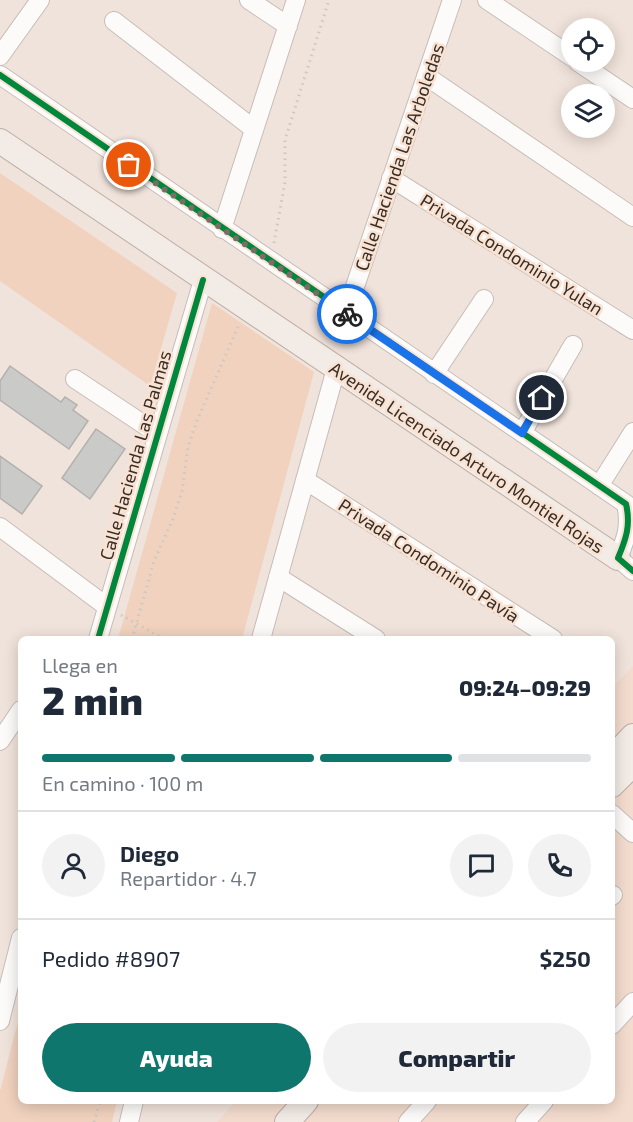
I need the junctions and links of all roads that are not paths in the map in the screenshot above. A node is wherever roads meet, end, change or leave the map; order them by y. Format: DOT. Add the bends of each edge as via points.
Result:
graph roads {
  1 [pos="40,0"];
  2 [pos="249,0"];
  3 [pos="296,0"];
  4 [pos="452,0"];
  5 [pos="487,0"];
  6 [pos="114,21"];
  7 [pos="288,26"];
  8 [pos="561,50"];
  9 [pos="0,56"];
  10 [pos="593,72"];
  11 [pos="0,75"];
  12 [pos="426,76"];
  13 [pos="633,99"];
  14 [pos="254,129"];
  15 [pos="0,141"];
  16 [pos="392,178"];
  17 [pos="633,217"];
  18 [pos="222,229"];
  19 [pos="203,280"];
  20 [pos="484,299"];
  21 [pos="346,313"];
  22 [pos="633,330"];
  23 [pos="573,345"];
  24 [pos="336,369"];
  25 [pos="434,374"];
  26 [pos="75,379"];
  27 [pos="633,432"];
  28 [pos="522,433"];
  29 [pos="158,434"];
  30 [pos="305,480"];
  31 [pos="599,486"];
  32 [pos="0,527"];
  33 [pos="625,564"];
  34 [pos="279,577"];
  35 [pos="106,606"];
  36 [pos="99,636"];
  37 [pos="262,636"];
  38 [pos="371,636"];
  39 [pos="548,636"];
  40 [pos="18,714"];
  41 [pos="633,736"];
  42 [pos="0,741"];
  43 [pos="615,755"];
  44 [pos="633,764"];
  45 [pos="615,782"];
  46 [pos="615,817"];
  47 [pos="633,833"];
  48 [pos="18,943"];
  49 [pos="6,964"];
  50 [pos="633,1002"];
  51 [pos="0,1021"];
  52 [pos="615,1022"];
  53 [pos="133,1104"];
  54 [pos="288,1104"];
  55 [pos="303,1104"];
  56 [pos="424,1104"];
  57 [pos="541,1104"];
  58 [pos="129,1122"];
  59 [pos="272,1122"];
  60 [pos="287,1122"];
  61 [pos="408,1122"];
  62 [pos="525,1122"];
  1 -- 9 [label="street"];
  2 -- 7 [label="street"];
  3 -- 7 [label="street"];
  4 -- 12 [label="street, Calle Hacienda Las Arboledas"];
  5 -- 8 [label="street"];
  6 -- 14 [label="street"];
  7 -- 14 [label="street"];
  10 -- 13 [label="street"];
  11 -- 18 [label="street, Avenida Licenciado Arturo Montiel Rojas"];
  12 -- 16 [label="street, Calle Hacienda Las Arboledas"];
  12 -- 17 [label="street"];
  14 -- 18 [label="street"];
  15 -- 19 [label="main road, Avenida Licenciado Arturo Montiel Rojas"];
  16 -- 21 [label="street, Calle Hacienda Las Arboledas"];
  16 -- 22 [label="street, Privada Condominio Yulan"];
  18 -- 21 [label="street, Avenida Licenciado Arturo Montiel Rojas"];
  19 -- 24 [label="main road, Avenida Licenciado Arturo Montiel Rojas"];
  19 -- 29 [label="street, Calle Hacienda Las Palmas"];
  20 -- 25 [label="street"];
  21 -- 25 [label="street, Avenida Licenciado Arturo Montiel Rojas"];
  23 -- 28 [label="street"];
  24 -- 30 [label="street"];
  24 -- 33 [label="main road, Avenida Licenciado Arturo Montiel Rojas"];
  25 -- 28 [label="street, Avenida Licenciado Arturo Montiel Rojas"];
  26 -- 29 [label="street"];
  27 -- 31 [label="street"];
  28 -- 31 [label="street, Avenida Licenciado Arturo Montiel Rojas"];
  29 -- 35 [label="street, Calle Hacienda Las Palmas"];
  30 -- 34 [label="street"];
  30 -- 39 [label="street, Privada Condominio Pavía"];
  31 -- 33 [label="street, Avenida Licenciado Arturo Montiel Rojas" via="626,504 630,519"];
  32 -- 35 [label="street"];
  34 -- 37 [label="street"];
  34 -- 38 [label="street"];
  35 -- 36 [label="street, Calle Hacienda Las Palmas"];
  40 -- 42 [label="street"];
  41 -- 43 [label="main road"];
  44 -- 45 [label="main road"];
  46 -- 47 [label="street"];
  48 -- 49 [label="street"];
  49 -- 51 [label="street"];
  50 -- 52 [label="street"];
  53 -- 58 [label="street"];
  54 -- 59 [label="main road"];
  55 -- 60 [label="main road"];
  56 -- 61 [label="street"];
  57 -- 62 [label="street"];
}
